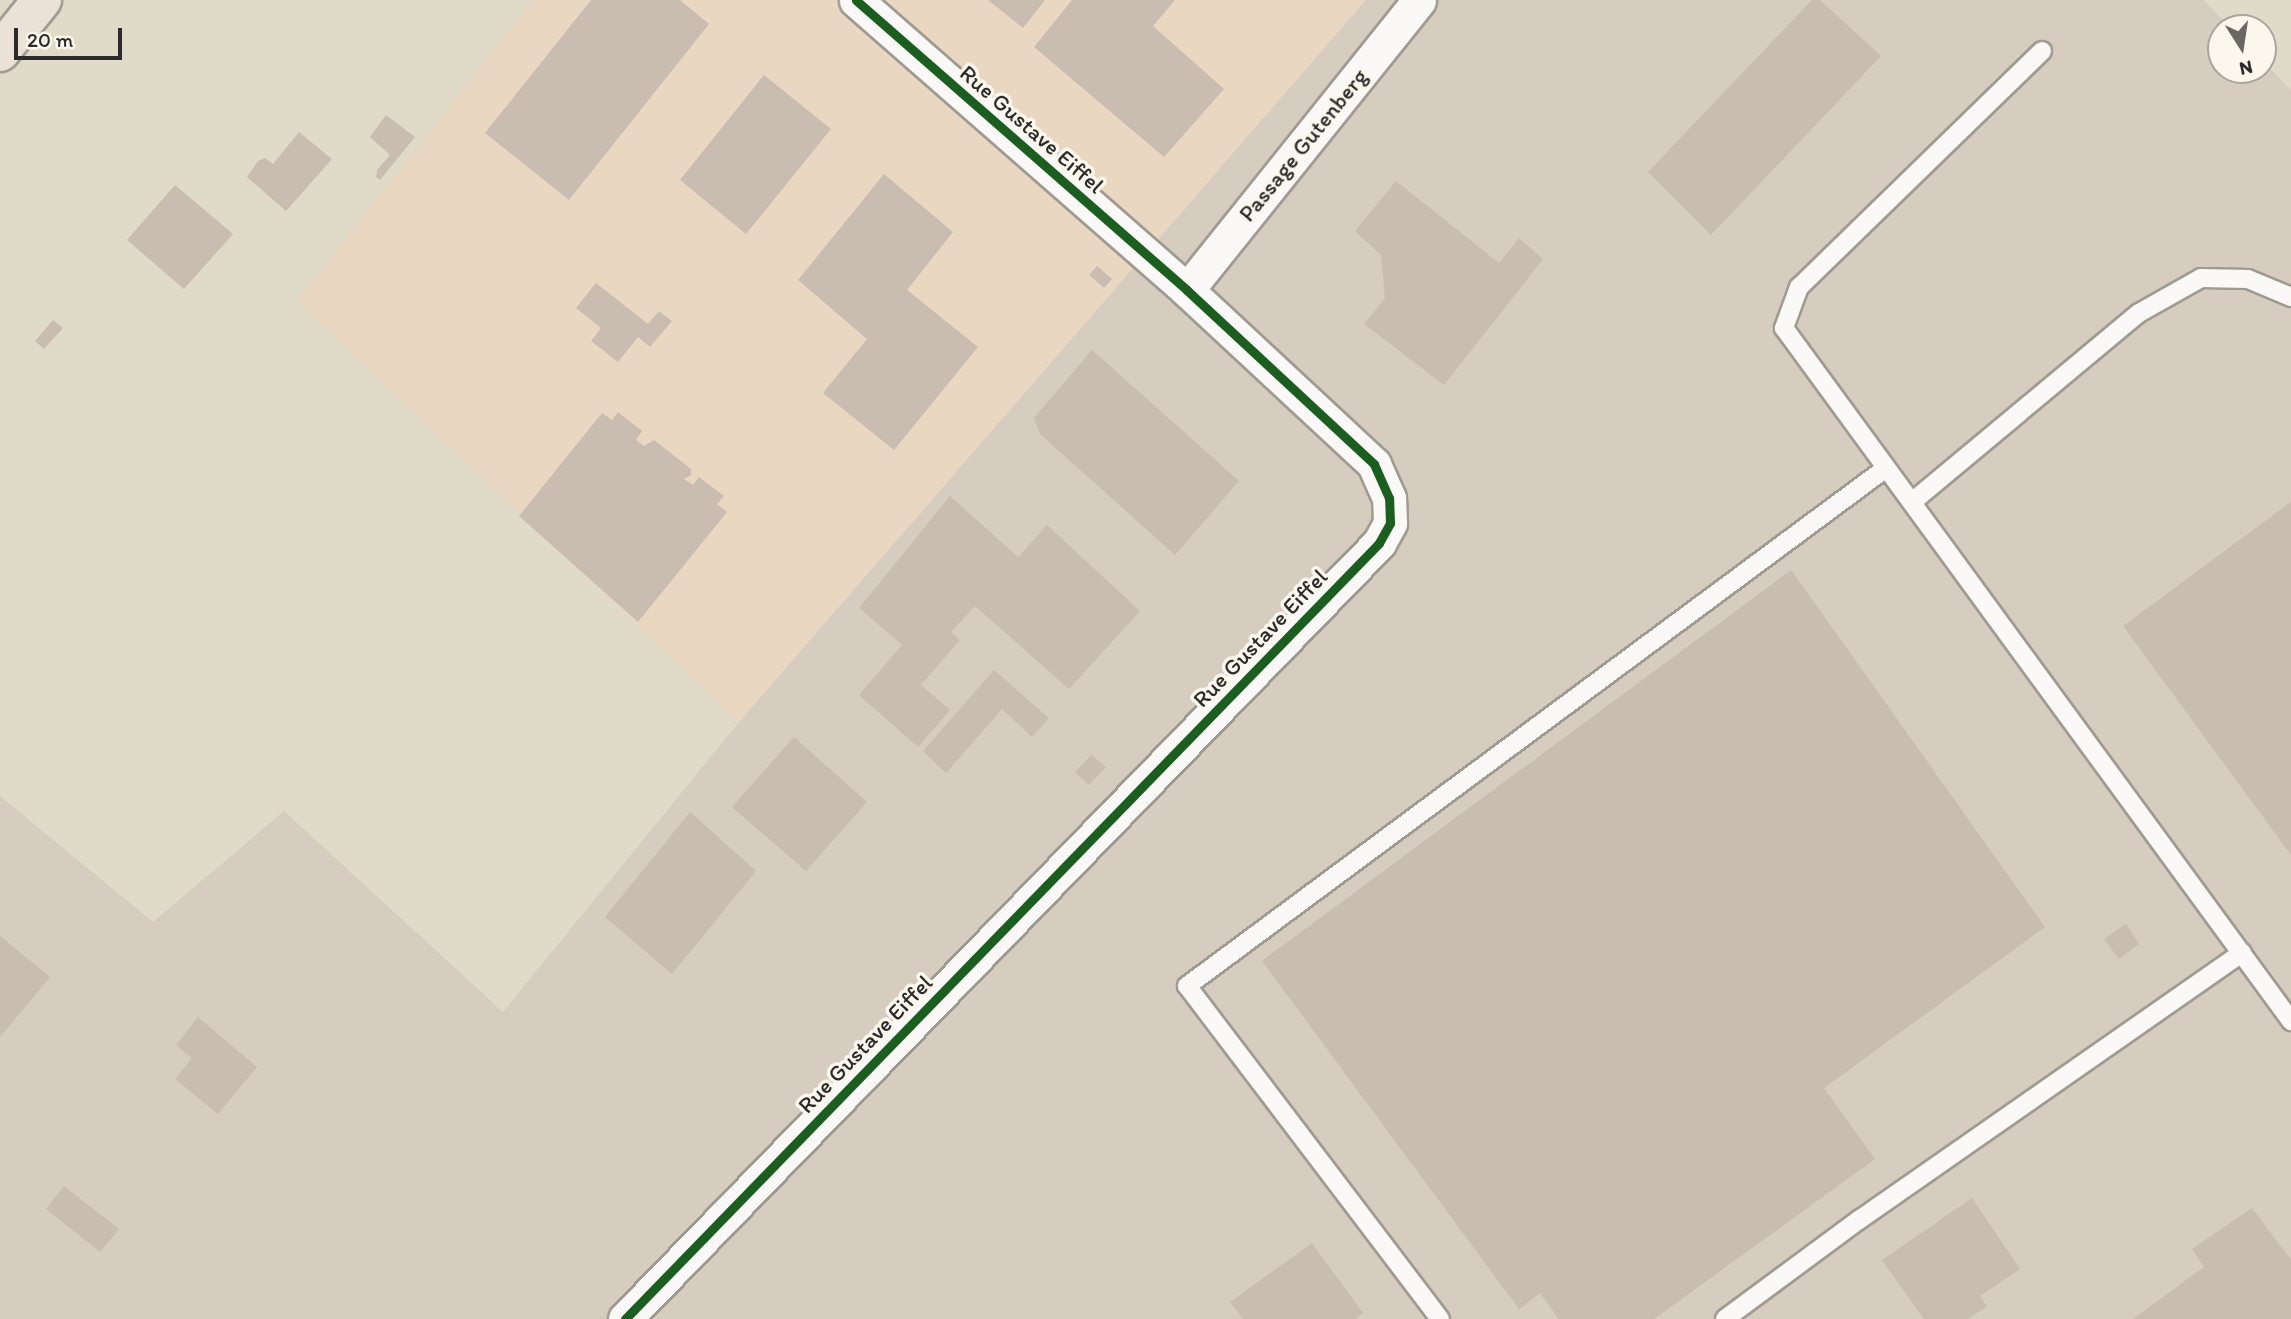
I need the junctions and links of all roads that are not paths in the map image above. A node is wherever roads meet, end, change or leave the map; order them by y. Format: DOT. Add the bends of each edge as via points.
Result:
graph roads {
  1 [pos="42,0"];
  2 [pos="856,0"];
  3 [pos="1419,0"];
  4 [pos="2042,51"];
  5 [pos="0,52"];
  6 [pos="1187,290"];
  7 [pos="2291,297"];
  8 [pos="1886,468"];
  9 [pos="1912,502"];
  10 [pos="2242,953"];
  11 [pos="2291,1021"];
  12 [pos="625,1319"];
  13 [pos="1440,1319"];
  14 [pos="1725,1319"];
  1 -- 5 [label="main road"];
  2 -- 6 [label="street, Rue Gustave Eiffel"];
  3 -- 6 [label="street, Passage Gutenberg"];
  4 -- 8 [label="lane" via="1799,287 1784,328"];
  6 -- 12 [label="street, Rue Gustave Eiffel" via="1374,464 1389,498 1390,523 1379,543"];
  7 -- 9 [label="lane" via="2248,279 2201,278 2139,313"];
  8 -- 9 [label="lane"];
  8 -- 13 [label="lane" via="1187,986"];
  9 -- 10 [label="lane"];
  10 -- 11 [label="lane"];
  10 -- 14 [label="lane"];
}
